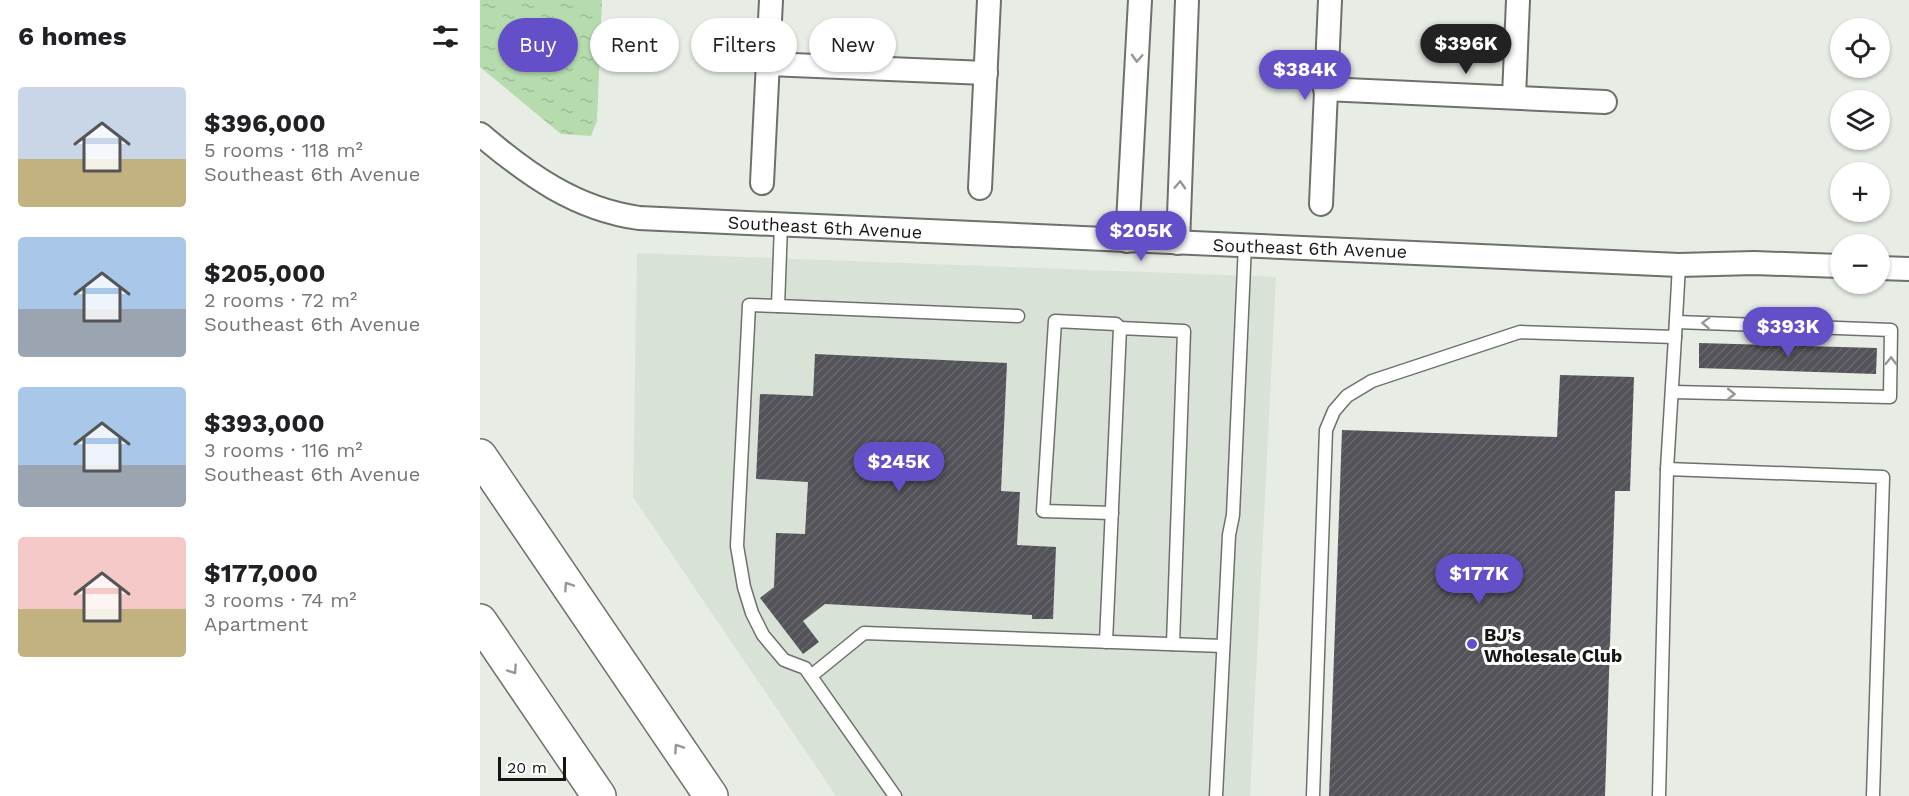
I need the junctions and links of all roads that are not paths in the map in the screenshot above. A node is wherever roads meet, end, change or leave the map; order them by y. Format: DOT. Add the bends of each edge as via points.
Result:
graph roads {
  1 [pos="771,0"];
  2 [pos="989,0"];
  3 [pos="1140,0"];
  4 [pos="1187,0"];
  5 [pos="1330,0"];
  6 [pos="1518,0"];
  7 [pos="770,18"];
  8 [pos="797,65"];
  9 [pos="768,72"];
  10 [pos="986,73"];
  11 [pos="1326,89"];
  12 [pos="1514,98"];
  13 [pos="1605,102"];
  14 [pos="480,134"];
  15 [pos="762,183"];
  16 [pos="980,188"];
  17 [pos="1321,204"];
  18 [pos="781,225"];
  19 [pos="1127,241"];
  20 [pos="1178,243"];
  21 [pos="1245,244"];
  22 [pos="1678,265"];
  23 [pos="1830,266"];
  24 [pos="1890,268"];
  25 [pos="1909,269"];
  26 [pos="778,306"];
  27 [pos="1018,316"];
  28 [pos="1676,321"];
  29 [pos="1120,328"];
  30 [pos="1675,337"];
  31 [pos="1673,392"];
  32 [pos="480,456"];
  33 [pos="1667,469"];
  34 [pos="1112,513"];
  35 [pos="480,621"];
  36 [pos="1106,642"];
  37 [pos="1173,644"];
  38 [pos="1223,646"];
  39 [pos="811,676"];
  40 [pos="598,796"];
  41 [pos="711,796"];
  42 [pos="895,796"];
  43 [pos="1216,796"];
  44 [pos="1313,796"];
  45 [pos="1659,796"];
  46 [pos="1874,796"];
  1 -- 7 [label="street"];
  2 -- 10 [label="street"];
  3 -- 19 [label="street, one-way"];
  20 -- 4 [label="street, one-way"];
  5 -- 11 [label="street"];
  6 -- 12 [label="street"];
  8 -- 10 [label="street"];
  9 -- 15 [label="street"];
  10 -- 16 [label="street"];
  11 -- 12 [label="street"];
  11 -- 17 [label="street"];
  12 -- 13 [label="street"];
  14 -- 18 [label="street, Southeast 6th Avenue" via="560,194 603,211 660,220"];
  18 -- 19 [label="street, Southeast 6th Avenue"];
  18 -- 26 [label="lane"];
  19 -- 20 [label="street, Southeast 6th Avenue"];
  20 -- 21 [label="street, Southeast 6th Avenue"];
  21 -- 22 [label="street, Southeast 6th Avenue"];
  21 -- 38 [label="lane"];
  22 -- 23 [label="street, Southeast 6th Avenue"];
  22 -- 28 [label="lane"];
  24 -- 25 [label="street"];
  26 -- 27 [label="lane"];
  26 -- 39 [label="lane" via="749,304 737,546 744,587 763,635 784,660 806,668"];
  28 -- 30 [label="lane"];
  31 -- 28 [label="lane, one-way" via="1890,397 1891,330"];
  29 -- 34 [label="lane"];
  29 -- 34 [label="lane" via="1116,324 1055,321 1043,511"];
  29 -- 37 [label="lane" via="1184,331"];
  30 -- 31 [label="lane"];
  30 -- 44 [label="lane" via="1520,332 1372,381 1347,396 1334,411 1326,430"];
  31 -- 33 [label="lane"];
  41 -- 32 [label="highway, one-way"];
  33 -- 45 [label="lane"];
  33 -- 46 [label="lane" via="1883,477"];
  34 -- 36 [label="lane"];
  35 -- 40 [label="highway, one-way"];
  36 -- 37 [label="lane"];
  36 -- 39 [label="lane" via="864,633"];
  37 -- 38 [label="lane"];
  38 -- 43 [label="lane"];
  39 -- 42 [label="lane"];
}
